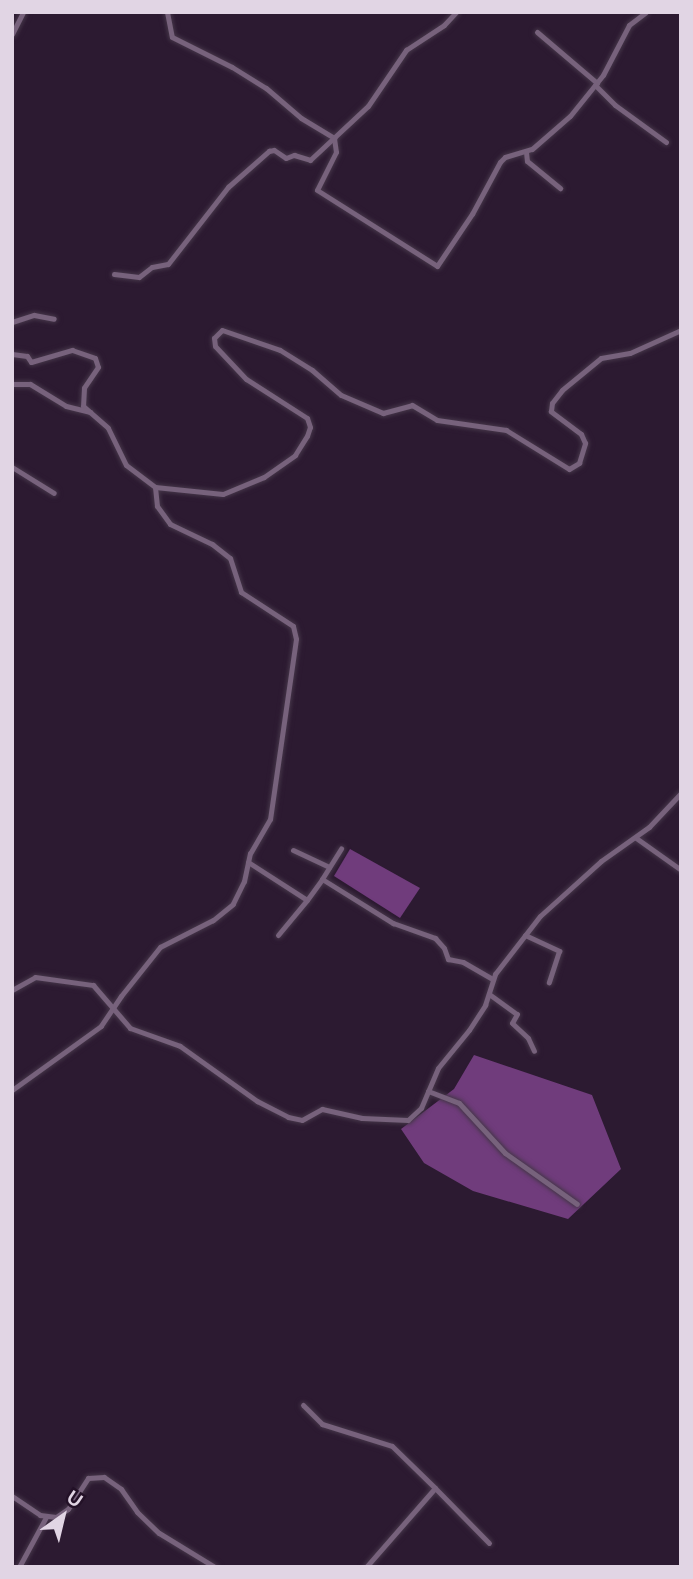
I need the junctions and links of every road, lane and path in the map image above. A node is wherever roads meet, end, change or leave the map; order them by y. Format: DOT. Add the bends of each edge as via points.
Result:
graph roads {
  1 [pos="23,12"];
  2 [pos="167,12"];
  3 [pos="456,12"];
  4 [pos="646,12"];
  5 [pos="537,32"];
  6 [pos="12,34"];
  7 [pos="596,84"];
  8 [pos="334,138"];
  9 [pos="666,142"];
  10 [pos="526,152"];
  11 [pos="560,188"];
  12 [pos="114,274"];
  13 [pos="54,319"];
  14 [pos="12,322"];
  15 [pos="681,330"];
  16 [pos="12,354"];
  17 [pos="12,384"];
  18 [pos="93,413"];
  19 [pos="12,467"];
  20 [pos="155,487"];
  21 [pos="54,493"];
  22 [pos="681,793"];
  23 [pos="636,838"];
  24 [pos="341,848"];
  25 [pos="293,850"];
  26 [pos="248,862"];
  27 [pos="329,867"];
  28 [pos="681,870"];
  29 [pos="322,878"];
  30 [pos="307,900"];
  31 [pos="278,934"];
  32 [pos="525,936"];
  33 [pos="492,979"];
  34 [pos="549,982"];
  35 [pos="12,990"];
  36 [pos="489,993"];
  37 [pos="114,1009"];
  38 [pos="534,1051"];
  39 [pos="12,1090"];
  40 [pos="428,1091"];
  41 [pos="577,1204"];
  42 [pos="303,1405"];
  43 [pos="435,1488"];
  44 [pos="12,1496"];
  45 [pos="46,1517"];
  46 [pos="489,1543"];
  47 [pos="19,1567"];
  48 [pos="215,1567"];
  49 [pos="366,1567"];
  1 -- 6 [label="street"];
  2 -- 8 [label="street" via="172,37 266,88"];
  3 -- 8 [label="street" via="406,50 368,106"];
  4 -- 7 [label="street" via="629,25"];
  5 -- 7 [label="street"];
  7 -- 9 [label="street"];
  7 -- 10 [label="street" via="570,116"];
  8 -- 10 [label="street" via="336,152 317,190 438,266 500,162"];
  8 -- 12 [label="street" via="310,160 269,151 228,187 168,264 152,267 139,277"];
  10 -- 11 [label="street" via="527,161"];
  13 -- 14 [label="street" via="34,315"];
  15 -- 20 [label="street" via="628,354 601,358 562,390 551,411 581,434 585,443 579,463 570,468 506,430 437,420 412,405 383,413 341,395 280,350 222,330 214,338 215,346 246,379 307,418 307,436 295,455 223,494"];
  16 -- 18 [label="street" via="27,356 32,362 72,350 92,355 98,367 84,388 82,402"];
  17 -- 18 [label="street" via="32,385 66,406"];
  18 -- 20 [label="street" via="107,428 126,465"];
  19 -- 21 [label="street"];
  20 -- 26 [label="street" via="157,506 170,524 230,558 242,592 295,631 273,804"];
  22 -- 23 [label="street"];
  23 -- 28 [label="street"];
  23 -- 32 [label="street" via="578,881"];
  24 -- 27 [label="street"];
  25 -- 27 [label="street"];
  26 -- 30 [label="street"];
  26 -- 37 [label="street" via="231,908 160,947"];
  27 -- 29 [label="street"];
  29 -- 30 [label="street"];
  29 -- 33 [label="street" via="395,924 435,938 447,959 463,962"];
  30 -- 31 [label="street"];
  32 -- 33 [label="street"];
  32 -- 34 [label="street" via="559,951"];
  33 -- 36 [label="street"];
  35 -- 37 [label="street" via="35,976 88,984"];
  36 -- 38 [label="street" via="517,1014 512,1023"];
  36 -- 40 [label="street" via="469,1030 438,1068"];
  37 -- 39 [label="street" via="101,1026"];
  37 -- 40 [label="street" via="130,1028 180,1046 257,1101 295,1120 307,1119 322,1109 362,1118 408,1120 421,1108"];
  40 -- 41 [label="street" via="459,1103 505,1153"];
  42 -- 43 [label="street" via="322,1424 392,1446"];
  43 -- 46 [label="street"];
  43 -- 49 [label="street"];
  44 -- 45 [label="street"];
  45 -- 47 [label="street"];
  45 -- 48 [label="street" via="60,1516 88,1478 101,1476 121,1489 159,1533"];
}
